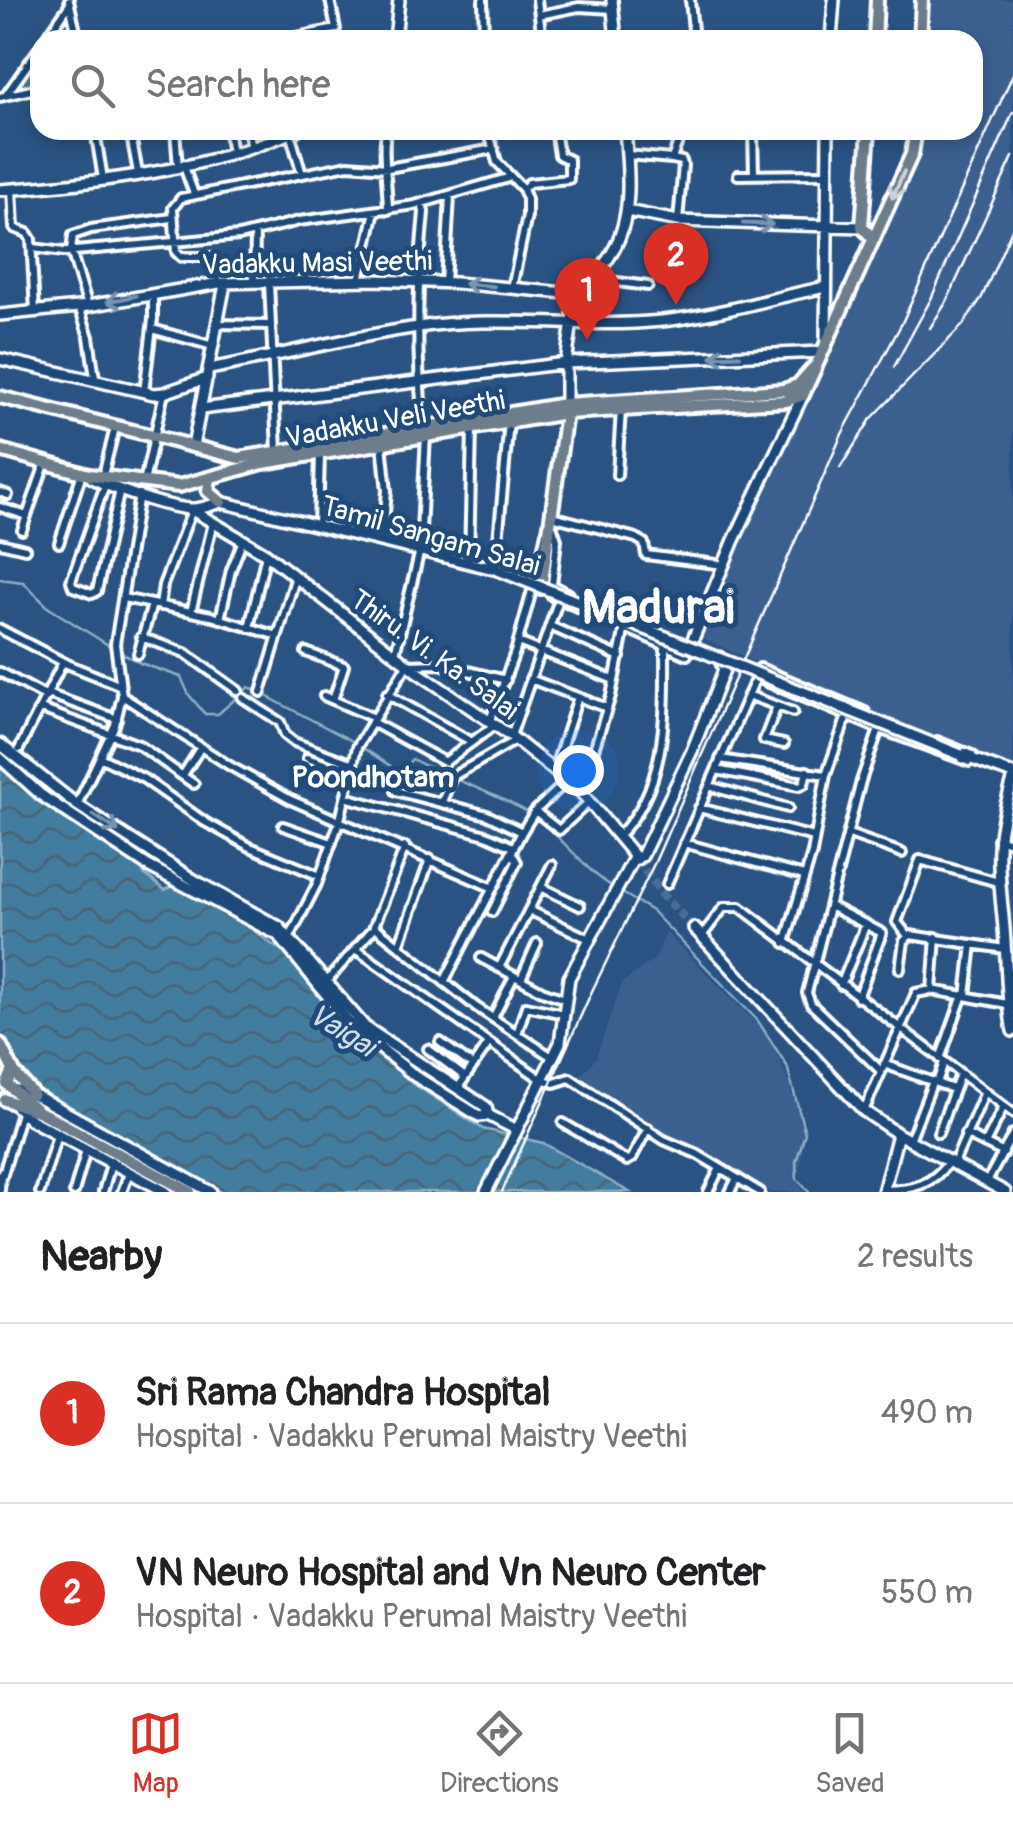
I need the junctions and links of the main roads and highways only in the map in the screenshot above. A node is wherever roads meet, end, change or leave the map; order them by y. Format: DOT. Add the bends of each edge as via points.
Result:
graph roads {
  1 [pos="877,0"];
  2 [pos="922,0"];
  3 [pos="876,30"];
  4 [pos="920,30"];
  5 [pos="868,140"];
  6 [pos="914,140"];
  7 [pos="874,239"];
  8 [pos="822,352"];
  9 [pos="783,390"];
  10 [pos="803,395"];
  11 [pos="0,397"];
  12 [pos="566,408"];
  13 [pos="425,429"];
  14 [pos="0,450"];
  15 [pos="239,458"];
  16 [pos="236,470"];
  17 [pos="211,477"];
  18 [pos="221,502"];
  19 [pos="537,588"];
  20 [pos="0,1044"];
  21 [pos="0,1060"];
  22 [pos="13,1071"];
  23 [pos="6,1084"];
  24 [pos="33,1094"];
  25 [pos="10,1105"];
  26 [pos="40,1112"];
  27 [pos="190,1192"];
  1 -- 3 [label="main road"];
  2 -- 4 [label="main road"];
  5 -- 7 [label="main road" via="862,227"];
  6 -- 7 [label="main road, one-way"];
  7 -- 8 [label="main road"];
  8 -- 9 [label="main road" via="803,380"];
  8 -- 10 [label="main road"];
  9 -- 10 [label="main road, Vadakku Veli Veethi"];
  9 -- 12 [label="main road, Vadakku Veli Veethi"];
  10 -- 12 [label="main road, Vadakku Veli Veethi" via="786,401"];
  11 -- 15 [label="main road"];
  12 -- 13 [label="main road, Vadakku Veli Veethi"];
  12 -- 13 [label="main road, Vadakku Veli Veethi"];
  12 -- 19 [label="main road"];
  13 -- 15 [label="main road, Vadakku Veli Veethi"];
  13 -- 16 [label="main road, Vadakku Veli Veethi"];
  14 -- 17 [label="main road, Vadakku Veli Veethi" via="141,489"];
  15 -- 16 [label="main road"];
  16 -- 17 [label="main road, Vadakku Veli Veethi"];
  17 -- 18 [label="main road" via="208,491"];
  20 -- 22 [label="main road"];
  21 -- 23 [label="main road"];
  22 -- 23 [label="main road"];
  22 -- 24 [label="main road"];
  23 -- 25 [label="main road"];
  23 -- 26 [label="main road"];
  25 -- 26 [label="main road"];
  26 -- 27 [label="main road"];
}
